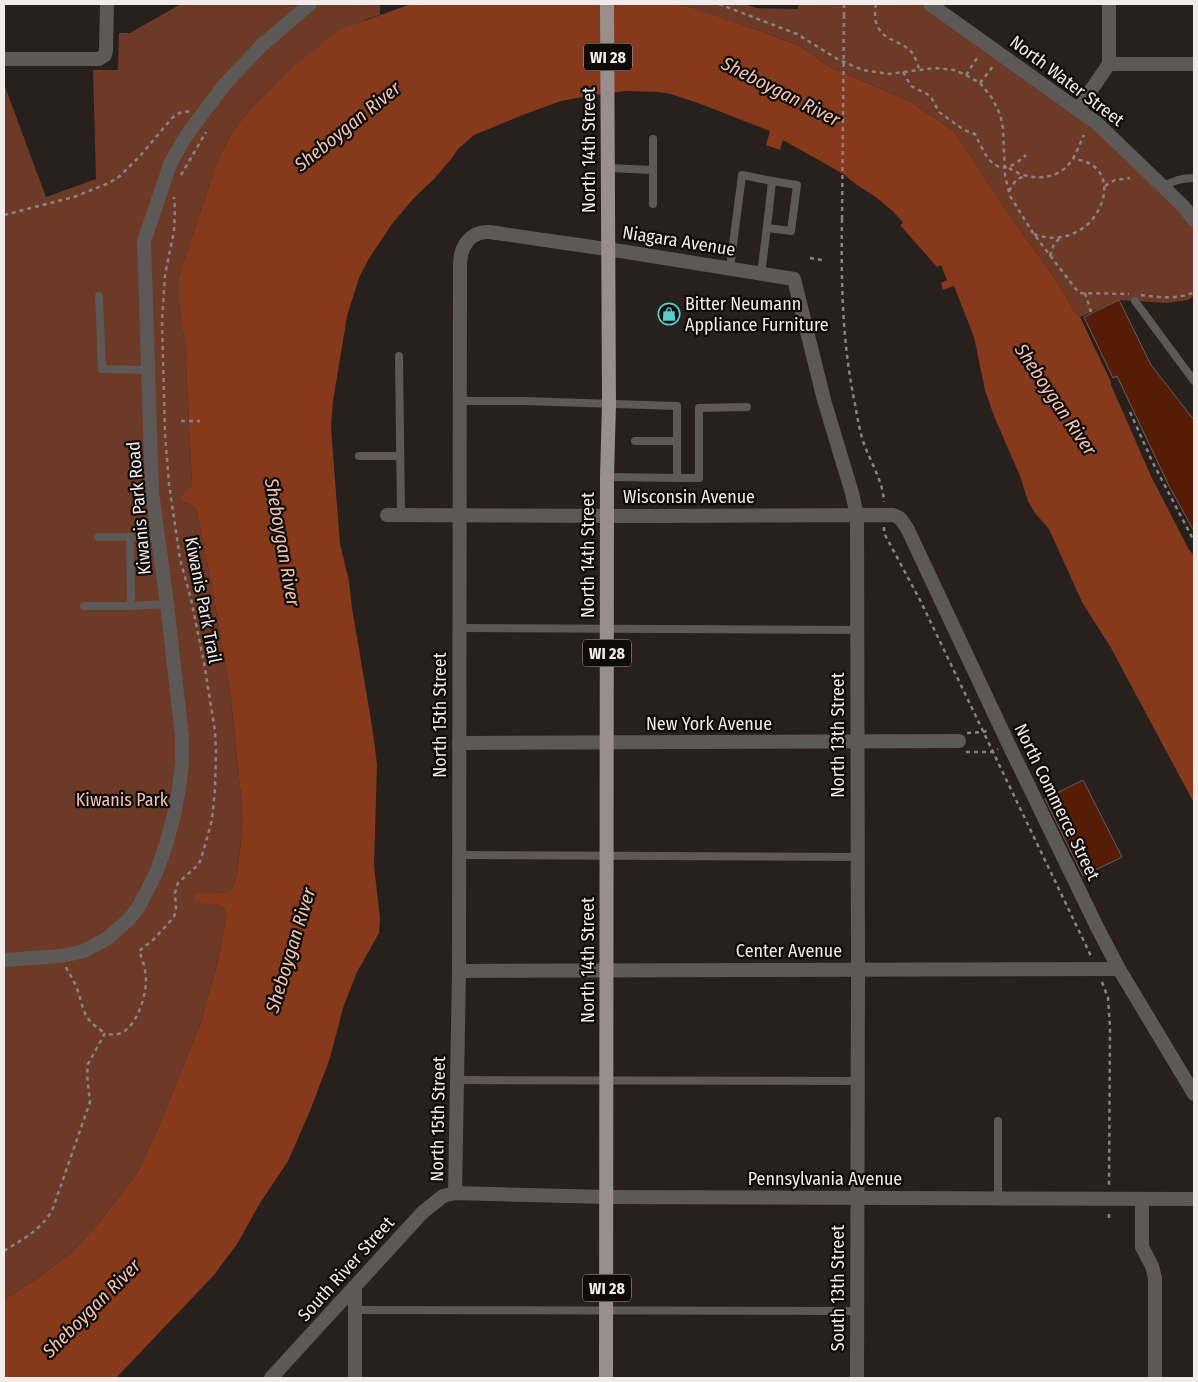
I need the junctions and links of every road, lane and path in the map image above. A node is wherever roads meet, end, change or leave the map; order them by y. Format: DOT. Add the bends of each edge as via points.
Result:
graph roads {
  1 [pos="107,4"];
  2 [pos="310,4"];
  3 [pos="607,4"];
  4 [pos="719,4"];
  5 [pos="844,4"];
  6 [pos="876,4"];
  7 [pos="930,4"];
  8 [pos="1109,4"];
  9 [pos="986,44"];
  10 [pos="1002,55"];
  11 [pos="4,59"];
  12 [pos="1109,64"];
  13 [pos="1194,64"];
  14 [pos="919,70"];
  15 [pos="903,72"];
  16 [pos="966,75"];
  17 [pos="980,83"];
  18 [pos="1078,109"];
  19 [pos="201,115"];
  20 [pos="208,129"];
  21 [pos="1084,135"];
  22 [pos="653,139"];
  23 [pos="1026,155"];
  24 [pos="1073,158"];
  25 [pos="1006,167"];
  26 [pos="608,168"];
  27 [pos="653,170"];
  28 [pos="1024,176"];
  29 [pos="1130,178"];
  30 [pos="1194,178"];
  31 [pos="772,181"];
  32 [pos="178,183"];
  33 [pos="1105,186"];
  34 [pos="1163,187"];
  35 [pos="175,192"];
  36 [pos="1009,192"];
  37 [pos="653,204"];
  38 [pos="4,215"];
  39 [pos="1194,220"];
  40 [pos="767,228"];
  41 [pos="1033,233"];
  42 [pos="1063,237"];
  43 [pos="470,240"];
  44 [pos="608,250"];
  45 [pos="1050,256"];
  46 [pos="810,258"];
  47 [pos="822,260"];
  48 [pos="730,268"];
  49 [pos="761,274"];
  50 [pos="794,279"];
  51 [pos="1194,292"];
  52 [pos="1084,293"];
  53 [pos="99,296"];
  54 [pos="1135,296"];
  55 [pos="1092,312"];
  56 [pos="399,356"];
  57 [pos="148,370"];
  58 [pos="1194,381"];
  59 [pos="460,401"];
  60 [pos="608,404"];
  61 [pos="747,407"];
  62 [pos="1130,412"];
  63 [pos="181,421"];
  64 [pos="200,421"];
  65 [pos="635,441"];
  66 [pos="677,441"];
  67 [pos="360,456"];
  68 [pos="400,456"];
  69 [pos="607,477"];
  70 [pos="677,478"];
  71 [pos="386,515"];
  72 [pos="401,515"];
  73 [pos="459,515"];
  74 [pos="856,515"];
  75 [pos="884,515"];
  76 [pos="607,516"];
  77 [pos="901,518"];
  78 [pos="98,537"];
  79 [pos="130,537"];
  80 [pos="158,537"];
  81 [pos="1194,541"];
  82 [pos="167,604"];
  83 [pos="84,606"];
  84 [pos="131,606"];
  85 [pos="459,628"];
  86 [pos="607,628"];
  87 [pos="857,630"];
  88 [pos="999,725"];
  89 [pos="984,732"];
  90 [pos="959,741"];
  91 [pos="459,743"];
  92 [pos="607,743"];
  93 [pos="857,743"];
  94 [pos="1008,743"];
  95 [pos="993,752"];
  96 [pos="459,855"];
  97 [pos="607,856"];
  98 [pos="857,857"];
  99 [pos="62,956"];
  100 [pos="4,960"];
  101 [pos="1097,969"];
  102 [pos="1119,969"];
  103 [pos="607,970"];
  104 [pos="858,970"];
  105 [pos="459,971"];
  106 [pos="105,1033"];
  107 [pos="457,1080"];
  108 [pos="607,1080"];
  109 [pos="857,1081"];
  110 [pos="1194,1094"];
  111 [pos="998,1121"];
  112 [pos="455,1193"];
  113 [pos="607,1197"];
  114 [pos="857,1198"];
  115 [pos="998,1198"];
  116 [pos="1109,1199"];
  117 [pos="1142,1199"];
  118 [pos="1194,1199"];
  119 [pos="4,1251"];
  120 [pos="355,1287"];
  121 [pos="354,1310"];
  122 [pos="607,1310"];
  123 [pos="857,1311"];
  124 [pos="271,1378"];
  125 [pos="355,1378"];
  126 [pos="606,1378"];
  127 [pos="856,1378"];
  128 [pos="1155,1378"];
  1 -- 11 [label="street" via="107,42 104,55 99,59"];
  2 -- 19 [label="street, Kiwanis Park Road" via="262,46 225,84"];
  3 -- 26 [label="main road, North 14th Street / WI 28"];
  4 -- 15 [label="path" via="797,34 862,70 888,74"];
  5 -- 75 [label="path, bridge" via="842,287 846,344 864,442 882,483"];
  6 -- 14 [label="path" via="877,27 914,54"];
  7 -- 9 [label="street, North Water Street"];
  8 -- 12 [label="street"];
  9 -- 10 [label="street, North Water Street"];
  9 -- 16 [label="path"];
  10 -- 17 [label="path"];
  10 -- 18 [label="street, North Water Street"];
  12 -- 13 [label="street"];
  12 -- 18 [label="street"];
  14 -- 15 [label="path"];
  14 -- 16 [label="path" via="954,70"];
  15 -- 25 [label="path" via="911,86 931,97 939,112 975,134 992,163"];
  16 -- 17 [label="path"];
  17 -- 25 [label="path" via="1000,114"];
  18 -- 34 [label="street, North Water Street"];
  19 -- 38 [label="path" via="185,111 172,118 140,156 109,183 74,197"];
  19 -- 57 [label="street, Kiwanis Park Road" via="171,162 144,241"];
  20 -- 32 [label="path"];
  21 -- 24 [label="path"];
  22 -- 27 [label="lane"];
  23 -- 25 [label="path" via="1013,166"];
  24 -- 28 [label="path" via="1057,173 1037,178"];
  24 -- 33 [label="path" via="1093,165"];
  25 -- 28 [label="path"];
  25 -- 36 [label="path"];
  26 -- 27 [label="lane"];
  26 -- 44 [label="main road, North 14th Street / WI 28"];
  27 -- 37 [label="lane"];
  28 -- 36 [label="path" via="1016,180"];
  29 -- 33 [label="path" via="1115,180"];
  30 -- 34 [label="lane" via="1182,178"];
  31 -- 40 [label="lane"];
  31 -- 40 [label="lane" via="797,185 792,231"];
  31 -- 48 [label="lane" via="742,175"];
  33 -- 42 [label="path" via="1102,201 1091,221 1081,230"];
  34 -- 39 [label="street, North Water Street"];
  35 -- 106 [label="path, Kiwanis Park Trail" via="174,231 165,275 162,320 165,434 180,559 204,663 215,731 214,806 199,864 178,883 174,917 139,951 146,982 134,1022 121,1033"];
  36 -- 41 [label="path"];
  40 -- 49 [label="lane"];
  41 -- 42 [label="path" via="1047,238"];
  41 -- 45 [label="path"];
  42 -- 45 [label="path" via="1056,242"];
  43 -- 44 [label="street, Niagara Avenue" via="489,232"];
  43 -- 59 [label="street, North 15th Street" via="462,248 460,257"];
  44 -- 48 [label="street, Niagara Avenue"];
  44 -- 60 [label="main road, North 14th Street / WI 28"];
  45 -- 52 [label="path" via="1075,288"];
  46 -- 47 [label="path"];
  48 -- 49 [label="street, Niagara Avenue"];
  49 -- 50 [label="street, Niagara Avenue"];
  50 -- 74 [label="street, North 13th Street"];
  51 -- 54 [label="path" via="1182,296"];
  52 -- 54 [label="path"];
  52 -- 55 [label="path"];
  53 -- 57 [label="lane" via="102,369"];
  54 -- 58 [label="lane"];
  56 -- 68 [label="lane"];
  57 -- 80 [label="street, Kiwanis Park Road" via="152,492"];
  59 -- 60 [label="lane"];
  59 -- 73 [label="street, North 15th Street"];
  60 -- 66 [label="lane" via="677,406"];
  60 -- 69 [label="main road, North 14th Street / WI 28"];
  61 -- 70 [label="lane" via="699,408 699,478"];
  62 -- 81 [label="path"];
  63 -- 64 [label="path"];
  65 -- 66 [label="lane"];
  66 -- 70 [label="lane"];
  67 -- 68 [label="lane"];
  68 -- 72 [label="lane"];
  69 -- 70 [label="lane"];
  69 -- 76 [label="main road, North 14th Street / WI 28"];
  71 -- 72 [label="street, Wisconsin Avenue"];
  72 -- 73 [label="street, Wisconsin Avenue"];
  73 -- 76 [label="street, Wisconsin Avenue"];
  73 -- 85 [label="street, North 15th Street"];
  74 -- 75 [label="street, Wisconsin Avenue"];
  74 -- 76 [label="street, Wisconsin Avenue"];
  74 -- 87 [label="street, North 13th Street"];
  75 -- 77 [label="street, Wisconsin Avenue"];
  75 -- 89 [label="path" via="884,533"];
  76 -- 86 [label="main road, North 14th Street / WI 28"];
  77 -- 88 [label="street, North Commerce Street"];
  78 -- 79 [label="lane"];
  79 -- 80 [label="lane"];
  79 -- 84 [label="lane"];
  80 -- 82 [label="street, Kiwanis Park Road"];
  82 -- 84 [label="lane"];
  82 -- 99 [label="street, Kiwanis Park Road" via="182,763 166,845 153,880 129,919 97,945"];
  83 -- 84 [label="lane"];
  85 -- 86 [label="lane"];
  85 -- 91 [label="street, North 15th Street"];
  86 -- 87 [label="lane"];
  86 -- 92 [label="main road, North 14th Street / WI 28"];
  87 -- 93 [label="street, North 13th Street"];
  88 -- 89 [label="path"];
  88 -- 94 [label="street, North Commerce Street"];
  89 -- 90 [label="path" via="958,733"];
  89 -- 95 [label="path"];
  90 -- 93 [label="street, New York Avenue"];
  90 -- 95 [label="path" via="962,752"];
  91 -- 92 [label="street, New York Avenue"];
  91 -- 96 [label="street, North 15th Street"];
  92 -- 93 [label="street, New York Avenue"];
  92 -- 97 [label="main road, North 14th Street / WI 28"];
  93 -- 98 [label="street, North 13th Street"];
  94 -- 95 [label="path"];
  94 -- 102 [label="street, North Commerce Street"];
  95 -- 101 [label="path"];
  96 -- 97 [label="lane"];
  96 -- 105 [label="street, North 15th Street"];
  97 -- 98 [label="lane"];
  97 -- 103 [label="main road, North 14th Street / WI 28"];
  98 -- 104 [label="street, North 13th Street"];
  99 -- 100 [label="street, Kiwanis Park Road"];
  99 -- 106 [label="path" via="86,1017"];
  101 -- 102 [label="street, Center Avenue"];
  101 -- 104 [label="street, Center Avenue"];
  101 -- 116 [label="path" via="1108,998 1110,1028"];
  102 -- 110 [label="street, North Commerce Street"];
  103 -- 104 [label="street, Center Avenue"];
  103 -- 105 [label="street, Center Avenue"];
  103 -- 108 [label="main road, North 14th Street / WI 28"];
  104 -- 109 [label="street, North 13th Street"];
  105 -- 107 [label="street, North 15th Street"];
  106 -- 119 [label="path" via="88,1064 90,1102 53,1208 39,1227"];
  107 -- 108 [label="lane"];
  107 -- 112 [label="street, North 15th Street"];
  108 -- 109 [label="lane"];
  108 -- 113 [label="main road, North 14th Street / WI 28"];
  109 -- 114 [label="street, North 13th Street"];
  111 -- 115 [label="lane"];
  112 -- 113 [label="street, Pennsylvania Avenue"];
  112 -- 120 [label="street, South River Street" via="443,1196 422,1214"];
  113 -- 114 [label="street, Pennsylvania Avenue"];
  113 -- 122 [label="main road, WI 28"];
  114 -- 115 [label="street, Pennsylvania Avenue"];
  114 -- 123 [label="street, South 13th Street"];
  115 -- 116 [label="street, Pennsylvania Avenue"];
  116 -- 117 [label="street, Pennsylvania Avenue"];
  117 -- 118 [label="street, Pennsylvania Avenue"];
  117 -- 128 [label="street" via="1142,1247 1155,1278"];
  120 -- 121 [label="street"];
  120 -- 124 [label="street, South River Street"];
  121 -- 122 [label="lane"];
  121 -- 125 [label="street"];
  122 -- 123 [label="lane"];
  122 -- 126 [label="main road, WI 28"];
  123 -- 127 [label="street, South 13th Street"];
}
